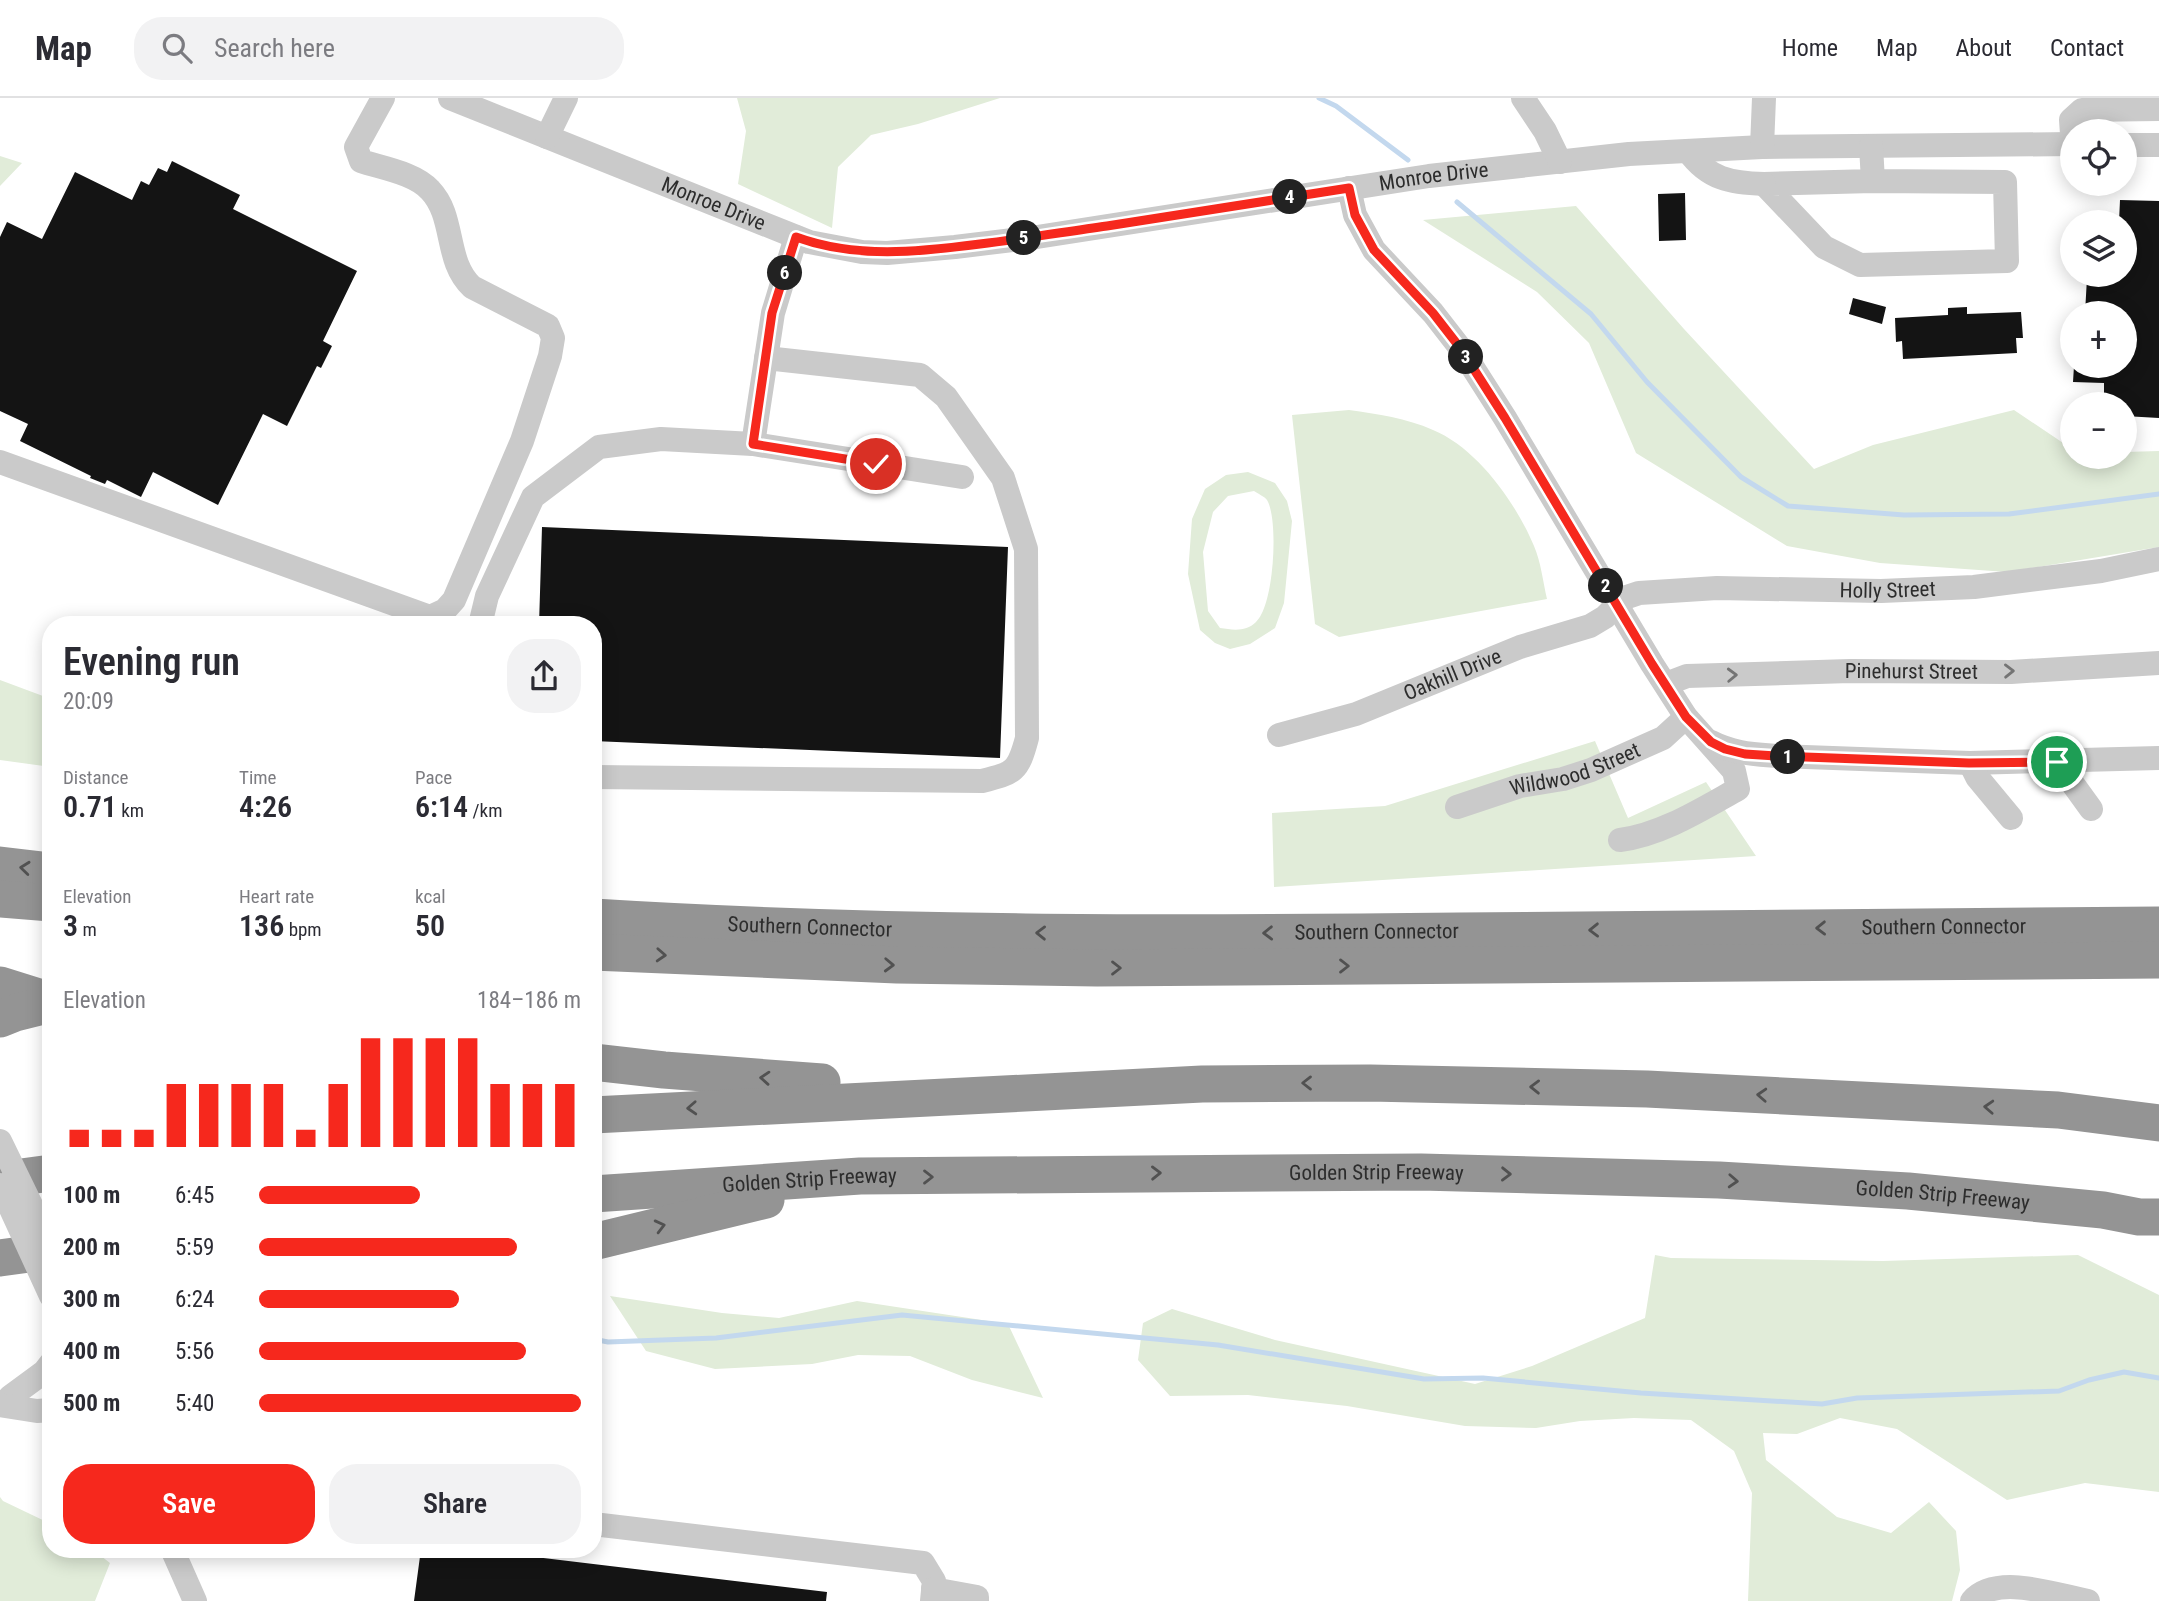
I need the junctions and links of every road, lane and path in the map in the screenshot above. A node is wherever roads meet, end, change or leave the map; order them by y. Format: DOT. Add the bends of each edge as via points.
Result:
graph roads {
  1 [pos="383,98"];
  2 [pos="450,98"];
  3 [pos="566,98"];
  4 [pos="1523,98"];
  5 [pos="1764,98"];
  6 [pos="2159,109"];
  7 [pos="2072,119"];
  8 [pos="547,137"];
  9 [pos="2060,144"];
  10 [pos="2137,145"];
  11 [pos="2159,145"];
  12 [pos="1871,146"];
  13 [pos="1762,147"];
  14 [pos="1688,150"];
  15 [pos="1560,162"];
  16 [pos="1873,181"];
  17 [pos="1764,184"];
  18 [pos="1349,188"];
  19 [pos="796,237"];
  20 [pos="766,358"];
  21 [pos="753,444"];
  22 [pos="0,462"];
  23 [pos="962,477"];
  24 [pos="2159,559"];
  25 [pos="1616,603"];
  26 [pos="427,616"];
  27 [pos="432,616"];
  28 [pos="482,616"];
  29 [pos="2159,663"];
  30 [pos="1666,684"];
  31 [pos="1686,717"];
  32 [pos="1279,736"];
  33 [pos="1711,742"];
  34 [pos="2159,758"];
  35 [pos="2057,762"];
  36 [pos="1969,763"];
  37 [pos="602,777"];
  38 [pos="1457,807"];
  39 [pos="2091,809"];
  40 [pos="2011,818"];
  41 [pos="1620,840"];
  42 [pos="0,865"];
  43 [pos="42,870"];
  44 [pos="0,898"];
  45 [pos="42,902"];
  46 [pos="2159,906"];
  47 [pos="602,918"];
  48 [pos="2159,925"];
  49 [pos="2041,926"];
  50 [pos="602,952"];
  51 [pos="2159,960"];
  52 [pos="0,985"];
  53 [pos="42,1000"];
  54 [pos="42,1006"];
  55 [pos="0,1019"];
  56 [pos="602,1063"];
  57 [pos="980,1094"];
  58 [pos="2159,1100"];
  59 [pos="2058,1110"];
  60 [pos="602,1115"];
  61 [pos="2159,1123"];
  62 [pos="0,1141"];
  63 [pos="42,1175"];
  64 [pos="860,1176"];
  65 [pos="0,1182"];
  66 [pos="602,1193"];
  67 [pos="2152,1219"];
  68 [pos="42,1230"];
  69 [pos="602,1240"];
  70 [pos="42,1251"];
  71 [pos="0,1258"];
  72 [pos="42,1276"];
  73 [pos="42,1374"];
  74 [pos="42,1392"];
  75 [pos="6,1402"];
  76 [pos="42,1411"];
  77 [pos="42,1420"];
  78 [pos="602,1525"];
  79 [pos="174,1558"];
  80 [pos="932,1595"];
  81 [pos="195,1601"];
  82 [pos="977,1601"];
  83 [pos="1972,1601"];
  84 [pos="2088,1601"];
  1 -- 27 [label="street" via="356,147 361,161 430,189 441,206 456,269 464,280 548,326 552,338 522,441 454,600"];
  2 -- 8 [label="street, Monroe Drive"];
  3 -- 8 [label="street"];
  4 -- 15 [label="street"];
  5 -- 13 [label="street"];
  6 -- 7 [label="street" via="2082,110"];
  8 -- 19 [label="street, Monroe Drive"];
  9 -- 12 [label="street, Monroe Drive"];
  10 -- 11 [label="street"];
  12 -- 13 [label="street, Monroe Drive"];
  12 -- 16 [label="street"];
  13 -- 14 [label="street, Monroe Drive"];
  14 -- 15 [label="street, Monroe Drive"];
  14 -- 17 [label="street" via="1704,170 1739,183"];
  15 -- 18 [label="street, Monroe Drive"];
  16 -- 17 [label="street"];
  16 -- 17 [label="street" via="2005,182 2007,261 1860,265 1824,247"];
  18 -- 19 [label="street, Monroe Drive" via="1037,237 914,251 862,252"];
  18 -- 25 [label="street" via="1355,215 1374,250 1461,349"];
  19 -- 20 [label="street" via="772,313"];
  20 -- 21 [label="street"];
  20 -- 37 [label="street" via="920,375 946,397 1003,478 1026,549 1027,738 1021,760 1010,774 982,781"];
  21 -- 23 [label="street"];
  21 -- 28 [label="street" via="661,439 599,447 533,497"];
  22 -- 26 [label="street"];
  24 -- 25 [label="street, Holly Street" via="2018,583 1881,591 1717,588 1639,593"];
  25 -- 30 [label="street"];
  25 -- 32 [label="street, Oakhill Drive" via="1590,626 1520,648 1356,714"];
  30 -- 29 [label="street, Pinehurst Street, one-way" via="1687,676 2011,672"];
  30 -- 31 [label="street"];
  31 -- 33 [label="street"];
  31 -- 38 [label="street, Wildwood Street" via="1663,738 1591,770"];
  33 -- 36 [label="street" via="1745,754"];
  33 -- 41 [label="street" via="1734,771 1738,789 1661,827"];
  34 -- 35 [label="street"];
  35 -- 36 [label="street"];
  35 -- 39 [label="street"];
  36 -- 40 [label="street"];
  43 -- 42 [label="highway, one-way"];
  44 -- 45 [label="highway"];
  46 -- 49 [label="highway"];
  49 -- 47 [label="highway, Southern Connector, one-way" via="1170,934 964,932"];
  48 -- 49 [label="highway, Southern Connector"];
  50 -- 51 [label="highway, Southern Connector, one-way" via="884,965 1097,968"];
  52 -- 53 [label="highway"];
  54 -- 55 [label="highway"];
  57 -- 56 [label="highway, one-way"];
  59 -- 57 [label="highway, one-way" via="1647,1090 1370,1083 1202,1084"];
  57 -- 60 [label="highway, one-way"];
  58 -- 59 [label="highway"];
  59 -- 61 [label="highway"];
  62 -- 68 [label="street, bridge"];
  63 -- 65 [label="highway"];
  64 -- 66 [label="highway, Golden Strip Freeway"];
  64 -- 67 [label="highway, Golden Strip Freeway, one-way" via="1175,1172 1605,1176 1908,1191"];
  69 -- 64 [label="highway, one-way"];
  65 -- 72 [label="street, bridge"];
  70 -- 71 [label="highway"];
  73 -- 75 [label="street"];
  74 -- 75 [label="street"];
  75 -- 76 [label="street"];
  75 -- 77 [label="street"];
  78 -- 80 [label="street" via="923,1563 934,1581"];
  79 -- 81 [label="street"];
  80 -- 82 [label="street" via="977,1597"];
  83 -- 84 [label="street" via="1999,1586"];
}
